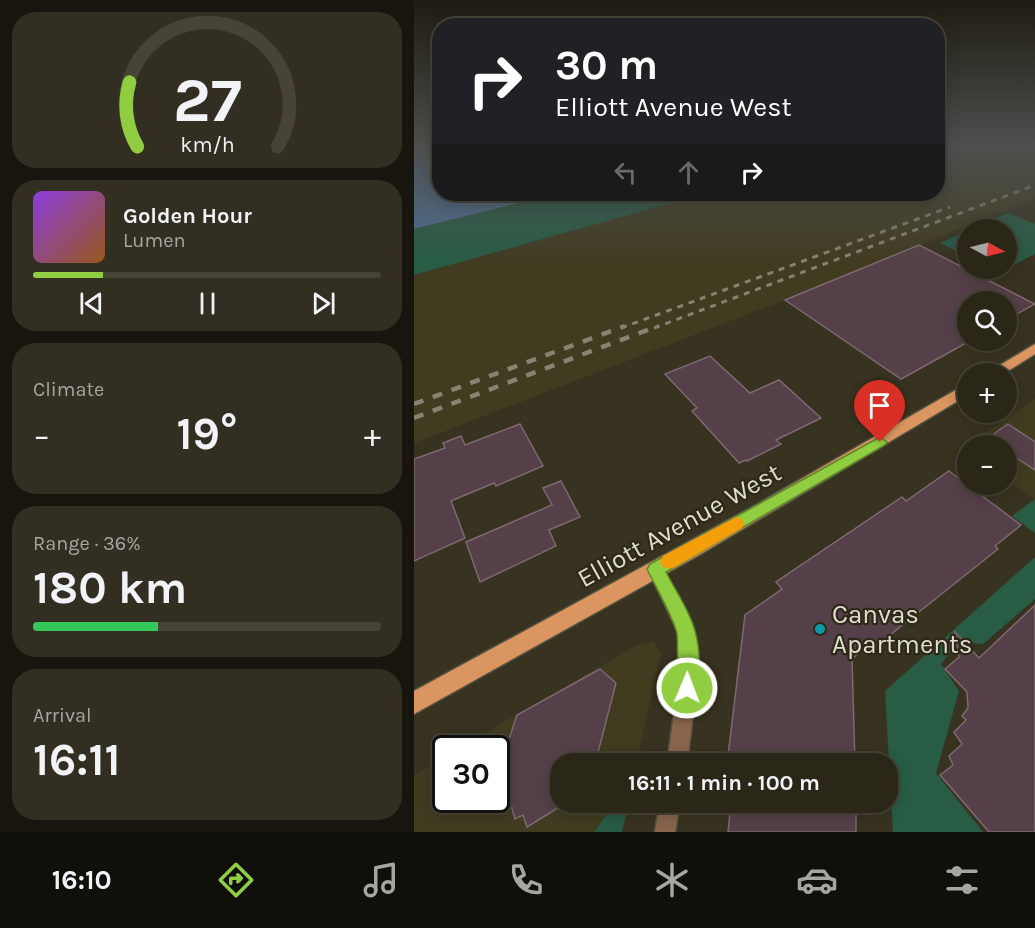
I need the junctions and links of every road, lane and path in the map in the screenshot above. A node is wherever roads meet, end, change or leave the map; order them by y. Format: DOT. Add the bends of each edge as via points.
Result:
graph roads {
  1 [pos="1035,348"];
  2 [pos="1010,363"];
  3 [pos="957,395"];
  4 [pos="656,569"];
  5 [pos="414,703"];
  6 [pos="678,753"];
  7 [pos="668,813"];
  8 [pos="665,832"];
  1 -- 2 [label="main road"];
  3 -- 4 [label="main road, Elliott Avenue West"];
  4 -- 5 [label="main road, Elliott Avenue West"];
  4 -- 6 [label="street" via="686,631 689,672"];
  7 -- 8 [label="street"];
}
